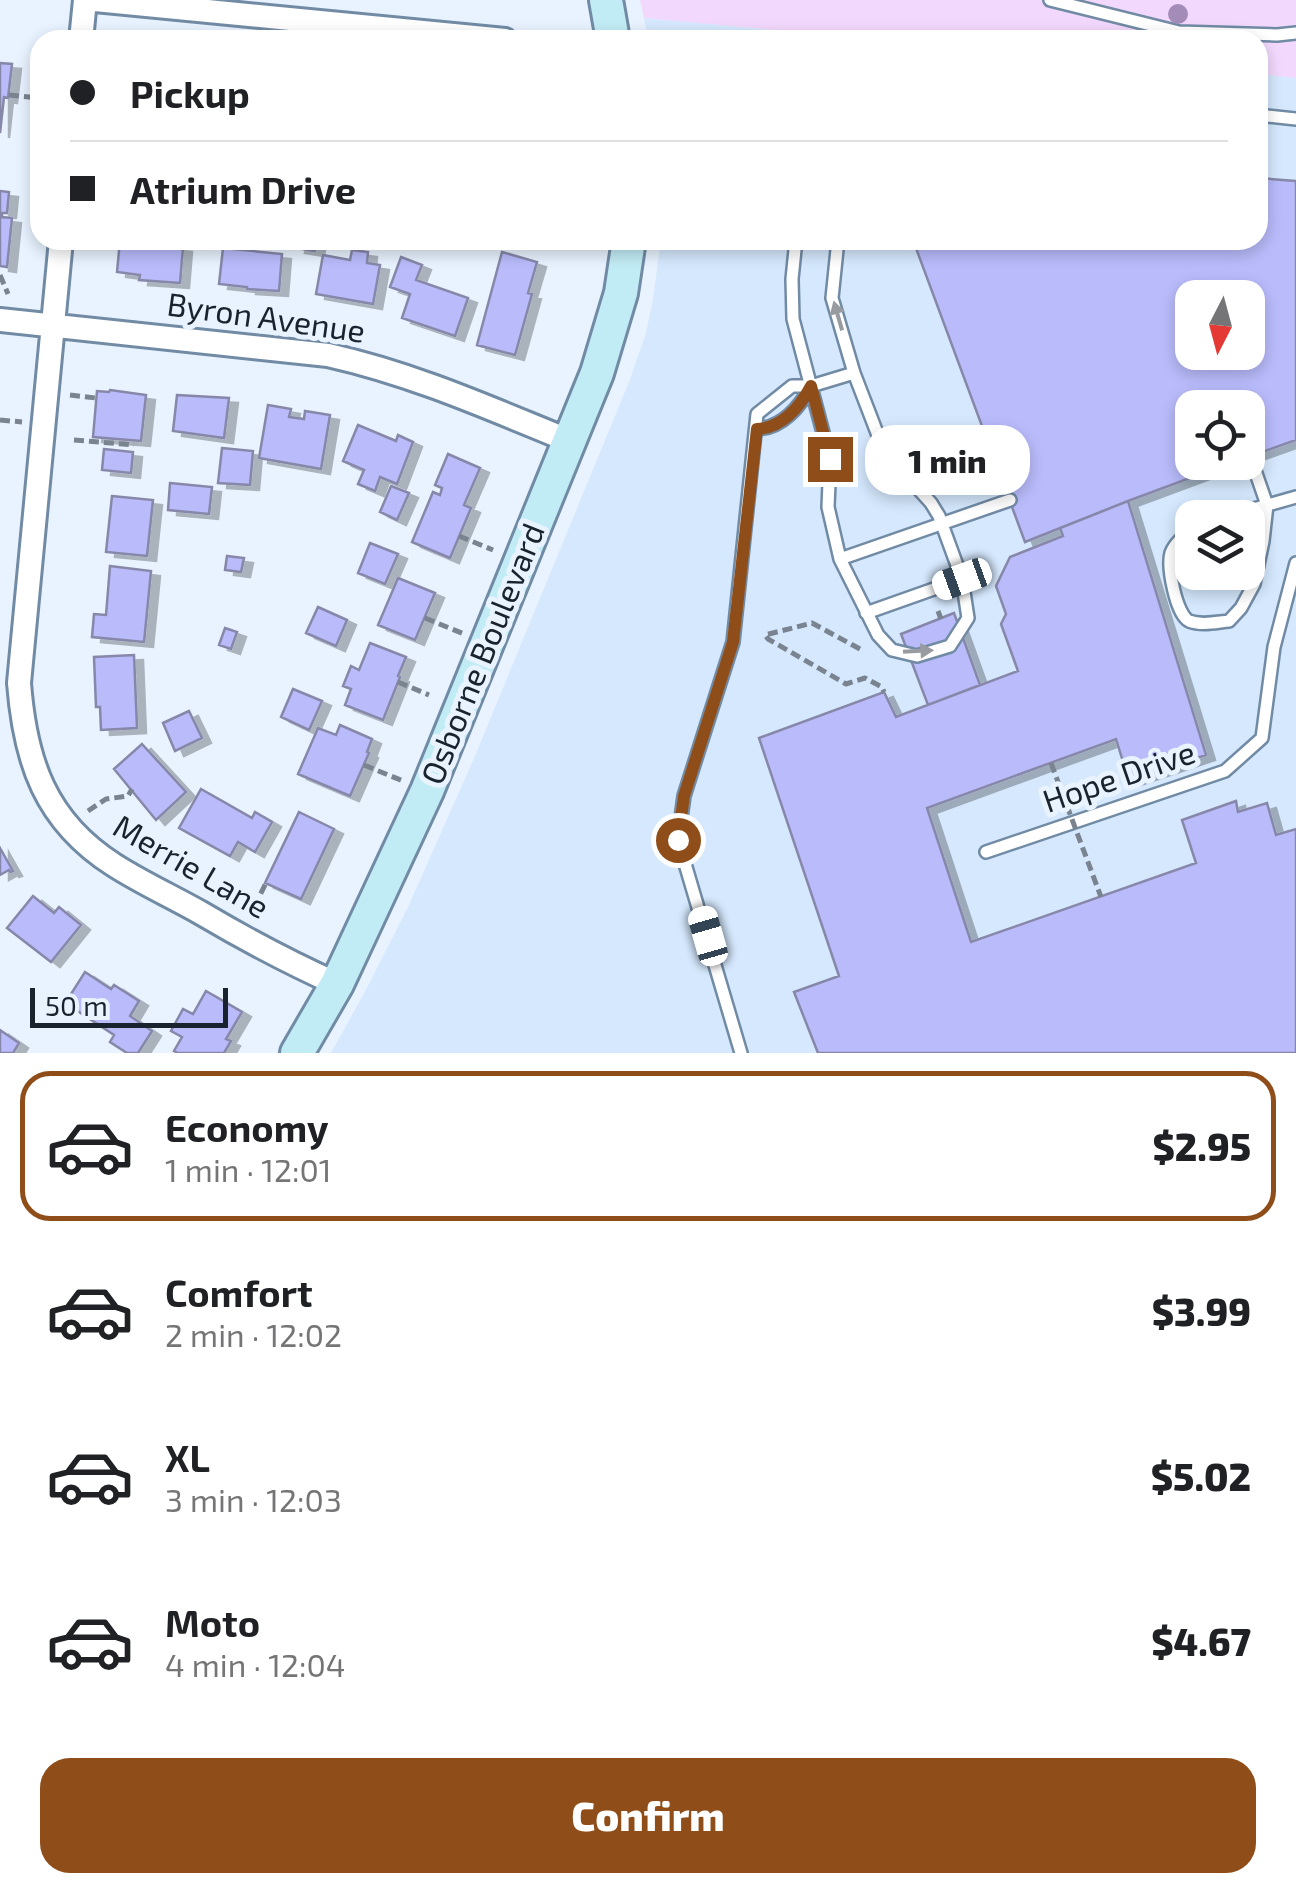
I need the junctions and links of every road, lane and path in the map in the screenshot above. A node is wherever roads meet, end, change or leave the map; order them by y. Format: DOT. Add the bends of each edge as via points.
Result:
graph roads {
  1 [pos="86,0"];
  2 [pos="95,0"];
  3 [pos="606,0"];
  4 [pos="1050,0"];
  5 [pos="82,30"];
  6 [pos="402,30"];
  7 [pos="612,30"];
  8 [pos="1171,30"];
  9 [pos="1296,33"];
  10 [pos="1268,35"];
  11 [pos="8,95"];
  12 [pos="30,97"];
  13 [pos="1268,116"];
  14 [pos="1296,119"];
  15 [pos="60,250"];
  16 [pos="627,250"];
  17 [pos="795,250"];
  18 [pos="837,250"];
  19 [pos="0,275"];
  20 [pos="8,294"];
  21 [pos="0,320"];
  22 [pos="52,325"];
  23 [pos="854,373"];
  24 [pos="811,386"];
  25 [pos="757,429"];
  26 [pos="74,440"];
  27 [pos="570,441"];
  28 [pos="134,445"];
  29 [pos="1258,480"];
  30 [pos="1296,497"];
  31 [pos="1010,500"];
  32 [pos="1267,505"];
  33 [pos="943,524"];
  34 [pos="1265,524"];
  35 [pos="459,536"];
  36 [pos="1175,545"];
  37 [pos="840,559"];
  38 [pos="520,562"];
  39 [pos="1296,563"];
  40 [pos="962,579"];
  41 [pos="1175,588"];
  42 [pos="1176,590"];
  43 [pos="1251,590"];
  44 [pos="866,612"];
  45 [pos="424,618"];
  46 [pos="487,644"];
  47 [pos="860,649"];
  48 [pos="398,682"];
  49 [pos="884,692"];
  50 [pos="428,695"];
  51 [pos="1051,762"];
  52 [pos="364,765"];
  53 [pos="132,790"];
  54 [pos="427,791"];
  55 [pos="72,828"];
  56 [pos="986,852"];
  57 [pos="266,883"];
  58 [pos="1101,896"];
  59 [pos="254,907"];
  60 [pos="337,984"];
  61 [pos="296,1053"];
  62 [pos="741,1053"];
  1 -- 5 [label="street"];
  2 -- 6 [label="street"];
  3 -- 7 [label="street"];
  4 -- 8 [label="lane"];
  9 -- 10 [label="lane"];
  11 -- 12 [label="path"];
  13 -- 14 [label="lane"];
  15 -- 22 [label="street, Merrie Lane"];
  16 -- 27 [label="street, Osborne Boulevard" via="610,333"];
  17 -- 24 [label="lane" via="793,319"];
  23 -- 18 [label="lane, one-way" via="832,298"];
  19 -- 20 [label="path"];
  21 -- 22 [label="street, Byron Avenue"];
  22 -- 27 [label="street, Byron Avenue" via="378,366"];
  22 -- 55 [label="street, Merrie Lane" via="20,683 35,770"];
  23 -- 24 [label="lane"];
  23 -- 33 [label="lane" via="884,451"];
  24 -- 25 [label="lane" via="802,404 772,429"];
  24 -- 25 [label="lane" via="792,386 757,414"];
  24 -- 37 [label="lane" via="830,459 828,507"];
  25 -- 62 [label="lane" via="733,642 684,796 678,840"];
  26 -- 28 [label="path"];
  27 -- 38 [label="street, Osborne Boulevard"];
  29 -- 32 [label="lane"];
  30 -- 32 [label="lane"];
  31 -- 33 [label="lane"];
  32 -- 34 [label="lane"];
  33 -- 37 [label="lane"];
  33 -- 40 [label="lane"];
  35 -- 38 [label="path"];
  36 -- 41 [label="lane" via="1169,565"];
  37 -- 44 [label="lane"];
  38 -- 46 [label="street, Osborne Boulevard"];
  39 -- 56 [label="lane, Hope Drive" via="1274,647 1262,738 1226,771"];
  40 -- 44 [label="lane"];
  44 -- 40 [label="lane, one-way" via="892,650 917,656 950,646 968,618"];
  42 -- 43 [label="lane" via="1182,614 1205,624 1230,621"];
  45 -- 46 [label="path"];
  46 -- 54 [label="street, Osborne Boulevard"];
  47 -- 49 [label="path" via="812,623 765,635 846,684 865,678"];
  48 -- 50 [label="path"];
  51 -- 58 [label="path, bridge"];
  52 -- 54 [label="path"];
  53 -- 55 [label="path" via="106,798"];
  54 -- 60 [label="street, Osborne Boulevard"];
  55 -- 60 [label="street, Merrie Lane" via="116,866"];
  57 -- 59 [label="path"];
  60 -- 61 [label="street, Osborne Boulevard"];
}
